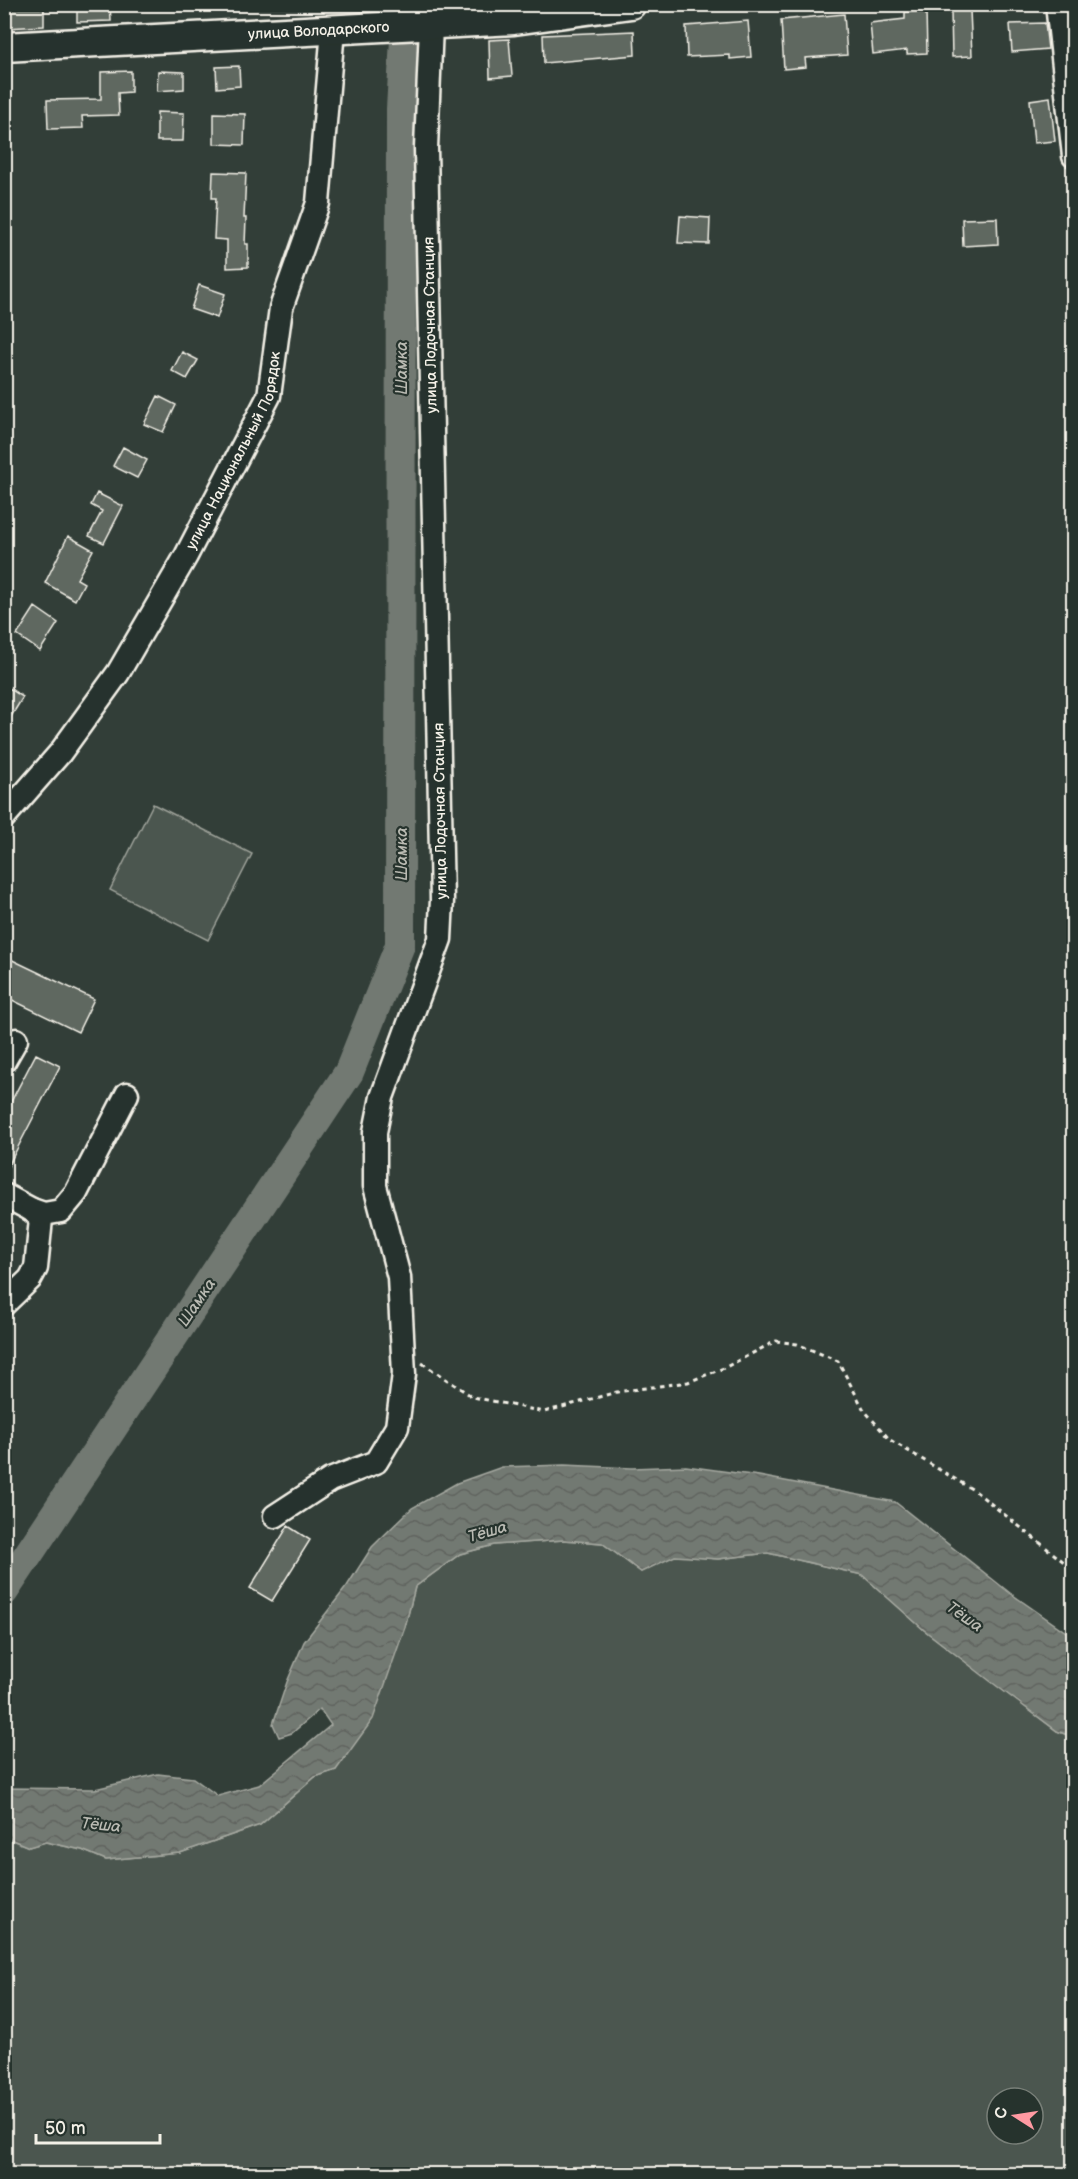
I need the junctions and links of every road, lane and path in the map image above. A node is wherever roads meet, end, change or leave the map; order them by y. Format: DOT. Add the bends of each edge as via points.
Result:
graph roads {
  1 [pos="631,4"];
  2 [pos="1057,4"];
  3 [pos="427,25"];
  4 [pos="333,30"];
  5 [pos="4,47"];
  6 [pos="1074,156"];
  7 [pos="4,817"];
  8 [pos="16,1040"];
  9 [pos="4,1061"];
  10 [pos="126,1094"];
  11 [pos="4,1195"];
  12 [pos="32,1210"];
  13 [pos="4,1304"];
  14 [pos="403,1350"];
  15 [pos="275,1516"];
  16 [pos="1074,1570"];
  1 -- 3 [label="main road, улица Володарского" via="514,20"];
  2 -- 6 [label="street"];
  3 -- 4 [label="main road, улица Володарского"];
  3 -- 14 [label="street, улица Лодочная Станция" via="441,920 440,939 382,1097 375,1132 375,1186 399,1277"];
  4 -- 5 [label="main road, улица Володарского"];
  4 -- 7 [label="street, улица Национальный Порядок" via="318,203 281,308 269,396 186,556 118,673 60,753"];
  8 -- 9 [label="street"];
  10 -- 12 [label="street" via="76,1193 61,1211 44,1214"];
  11 -- 12 [label="street"];
  12 -- 13 [label="street" via="40,1219 36,1268"];
  14 -- 15 [label="street, улица Лодочная Станция" via="398,1426 376,1462 330,1480"];
  14 -- 16 [label="path" via="473,1397 544,1412 617,1392 688,1382 776,1341 797,1344 838,1361 864,1410 890,1440 975,1491"];
}
